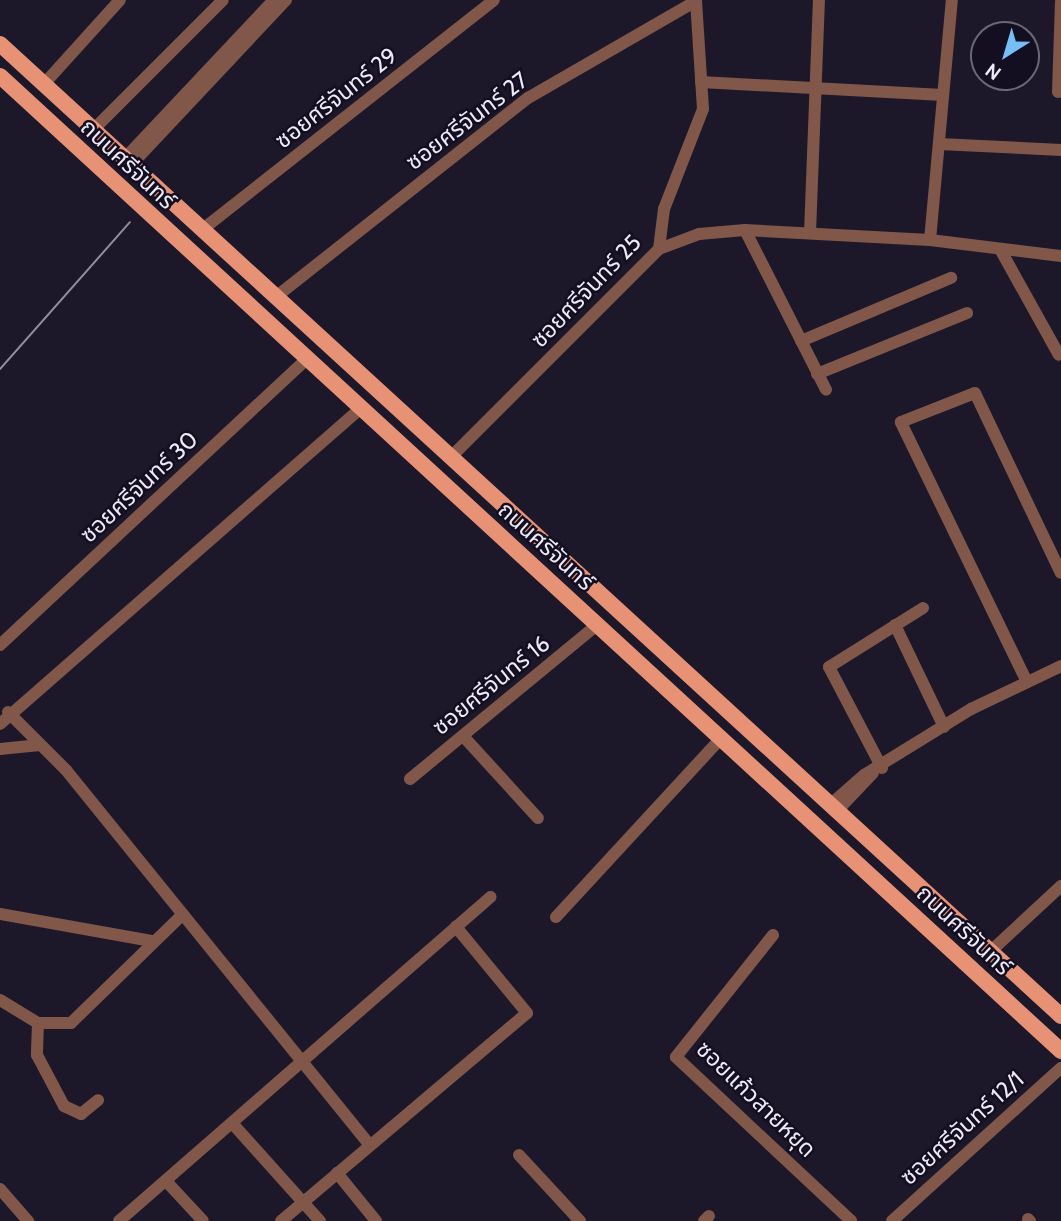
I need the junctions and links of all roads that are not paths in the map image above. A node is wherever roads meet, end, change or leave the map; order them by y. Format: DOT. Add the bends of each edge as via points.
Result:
graph roads {
  1 [pos="120,0"];
  2 [pos="223,0"];
  3 [pos="274,0"];
  4 [pos="286,0"];
  5 [pos="494,0"];
  6 [pos="696,0"];
  7 [pos="819,0"];
  8 [pos="944,0"];
  9 [pos="951,0"];
  10 [pos="1061,2"];
  11 [pos="0,44"];
  12 [pos="0,76"];
  13 [pos="701,82"];
  14 [pos="44,83"];
  15 [pos="816,87"];
  16 [pos="1058,92"];
  17 [pos="943,95"];
  18 [pos="94,130"];
  19 [pos="939,144"];
  20 [pos="1061,150"];
  21 [pos="129,161"];
  22 [pos="203,229"];
  23 [pos="745,230"];
  24 [pos="810,233"];
  25 [pos="930,240"];
  26 [pos="659,249"];
  27 [pos="1000,249"];
  28 [pos="1061,256"];
  29 [pos="951,278"];
  30 [pos="277,296"];
  31 [pos="967,313"];
  32 [pos="801,341"];
  33 [pos="1059,355"];
  34 [pos="307,359"];
  35 [pos="817,374"];
  36 [pos="826,390"];
  37 [pos="379,391"];
  38 [pos="360,409"];
  39 [pos="453,455"];
  40 [pos="1061,573"];
  41 [pos="923,608"];
  42 [pos="598,624"];
  43 [pos="895,625"];
  44 [pos="0,645"];
  45 [pos="1061,666"];
  46 [pos="1027,682"];
  47 [pos="8,712"];
  48 [pos="0,724"];
  49 [pos="944,727"];
  50 [pos="463,736"];
  51 [pos="722,737"];
  52 [pos="40,745"];
  53 [pos="0,749"];
  54 [pos="877,771"];
  55 [pos="410,779"];
  56 [pos="834,807"];
  57 [pos="538,818"];
  58 [pos="1061,886"];
  59 [pos="491,897"];
  60 [pos="0,914"];
  61 [pos="183,914"];
  62 [pos="556,917"];
  63 [pos="456,927"];
  64 [pos="773,935"];
  65 [pos="152,941"];
  66 [pos="991,951"];
  67 [pos="0,1000"];
  68 [pos="1061,1016"];
  69 [pos="38,1023"];
  70 [pos="1061,1051"];
  71 [pos="302,1061"];
  72 [pos="1061,1068"];
  73 [pos="98,1100"];
  74 [pos="232,1123"];
  75 [pos="369,1144"];
  76 [pos="519,1155"];
  77 [pos="337,1173"];
  78 [pos="166,1181"];
  79 [pos="0,1189"];
  80 [pos="303,1202"];
  81 [pos="28,1221"];
  82 [pos="119,1221"];
  83 [pos="203,1221"];
  84 [pos="281,1221"];
  85 [pos="320,1221"];
  86 [pos="376,1221"];
  87 [pos="580,1221"];
  88 [pos="851,1221"];
  89 [pos="892,1221"];
  1 -- 14 [label="street"];
  2 -- 18 [label="street"];
  3 -- 21 [label="street"];
  4 -- 21 [label="street"];
  5 -- 22 [label="street, ซอยศรีจันทร์ 29"];
  6 -- 13 [label="street, ซอยศรีจันทร์ 25"];
  6 -- 30 [label="street, ซอยศรีจันทร์ 27" via="528,97"];
  7 -- 15 [label="street"];
  8 -- 9 [label="street"];
  9 -- 17 [label="street"];
  10 -- 16 [label="street"];
  11 -- 14 [label="main road, ถนนศรีจันทร์"];
  12 -- 34 [label="main road, ถนนศรีจันทร์"];
  13 -- 15 [label="street"];
  13 -- 26 [label="street, ซอยศรีจันทร์ 25" via="703,109 664,209"];
  14 -- 18 [label="main road, ถนนศรีจันทร์"];
  15 -- 17 [label="street"];
  15 -- 24 [label="street"];
  17 -- 19 [label="street"];
  18 -- 21 [label="main road, ถนนศรีจันทร์"];
  19 -- 20 [label="street"];
  19 -- 25 [label="street"];
  21 -- 22 [label="main road, ถนนศรีจันทร์"];
  22 -- 30 [label="main road, ถนนศรีจันทร์"];
  23 -- 24 [label="street"];
  23 -- 26 [label="street" via="699,234"];
  23 -- 32 [label="street"];
  24 -- 25 [label="street"];
  25 -- 27 [label="street"];
  26 -- 39 [label="street, ซอยศรีจันทร์ 25"];
  27 -- 28 [label="street"];
  27 -- 33 [label="street"];
  29 -- 32 [label="street"];
  30 -- 37 [label="main road, ถนนศรีจันทร์"];
  31 -- 35 [label="street"];
  32 -- 35 [label="street"];
  34 -- 38 [label="main road, ถนนศรีจันทร์"];
  34 -- 44 [label="street, ซอยศรีจันทร์ 30"];
  35 -- 36 [label="street"];
  37 -- 38 [label="main road"];
  37 -- 39 [label="main road, ถนนศรีจันทร์"];
  38 -- 42 [label="main road, ถนนศรีจันทร์"];
  38 -- 47 [label="street" via="206,549"];
  39 -- 56 [label="main road, ถนนศรีจันทร์"];
  40 -- 46 [label="street" via="975,394 901,422"];
  41 -- 43 [label="street"];
  42 -- 50 [label="street, ซอยศรีจันทร์ 16"];
  42 -- 51 [label="main road, ถนนศรีจันทร์"];
  43 -- 49 [label="street"];
  43 -- 54 [label="street" via="829,667"];
  45 -- 46 [label="street"];
  46 -- 49 [label="street"];
  47 -- 48 [label="street"];
  47 -- 52 [label="street"];
  49 -- 54 [label="street"];
  50 -- 55 [label="street, ซอยศรีจันทร์ 16"];
  50 -- 57 [label="street"];
  51 -- 62 [label="street"];
  51 -- 70 [label="main road, ถนนศรีจันทร์"];
  52 -- 53 [label="street"];
  52 -- 61 [label="street"];
  54 -- 56 [label="street"];
  56 -- 66 [label="main road, ถนนศรีจันทร์"];
  58 -- 66 [label="street"];
  59 -- 63 [label="street"];
  60 -- 65 [label="street"];
  61 -- 65 [label="street"];
  61 -- 71 [label="street"];
  63 -- 71 [label="street"];
  63 -- 75 [label="street" via="527,1013"];
  64 -- 88 [label="street, ซอยแก้วสายหยุด" via="676,1057"];
  65 -- 69 [label="street" via="82,1016 61,1027"];
  66 -- 68 [label="main road, ถนนศรีจันทร์"];
  67 -- 69 [label="street"];
  69 -- 73 [label="street" via="37,1055 64,1106 81,1114"];
  71 -- 74 [label="street"];
  71 -- 75 [label="street"];
  72 -- 89 [label="street, ซอยศรีจันทร์ 12/1"];
  74 -- 78 [label="street"];
  74 -- 80 [label="street"];
  75 -- 77 [label="street"];
  76 -- 87 [label="street"];
  77 -- 80 [label="street"];
  77 -- 86 [label="street"];
  78 -- 82 [label="street"];
  78 -- 83 [label="street"];
  79 -- 81 [label="street"];
  80 -- 84 [label="street"];
  80 -- 85 [label="street"];
}
